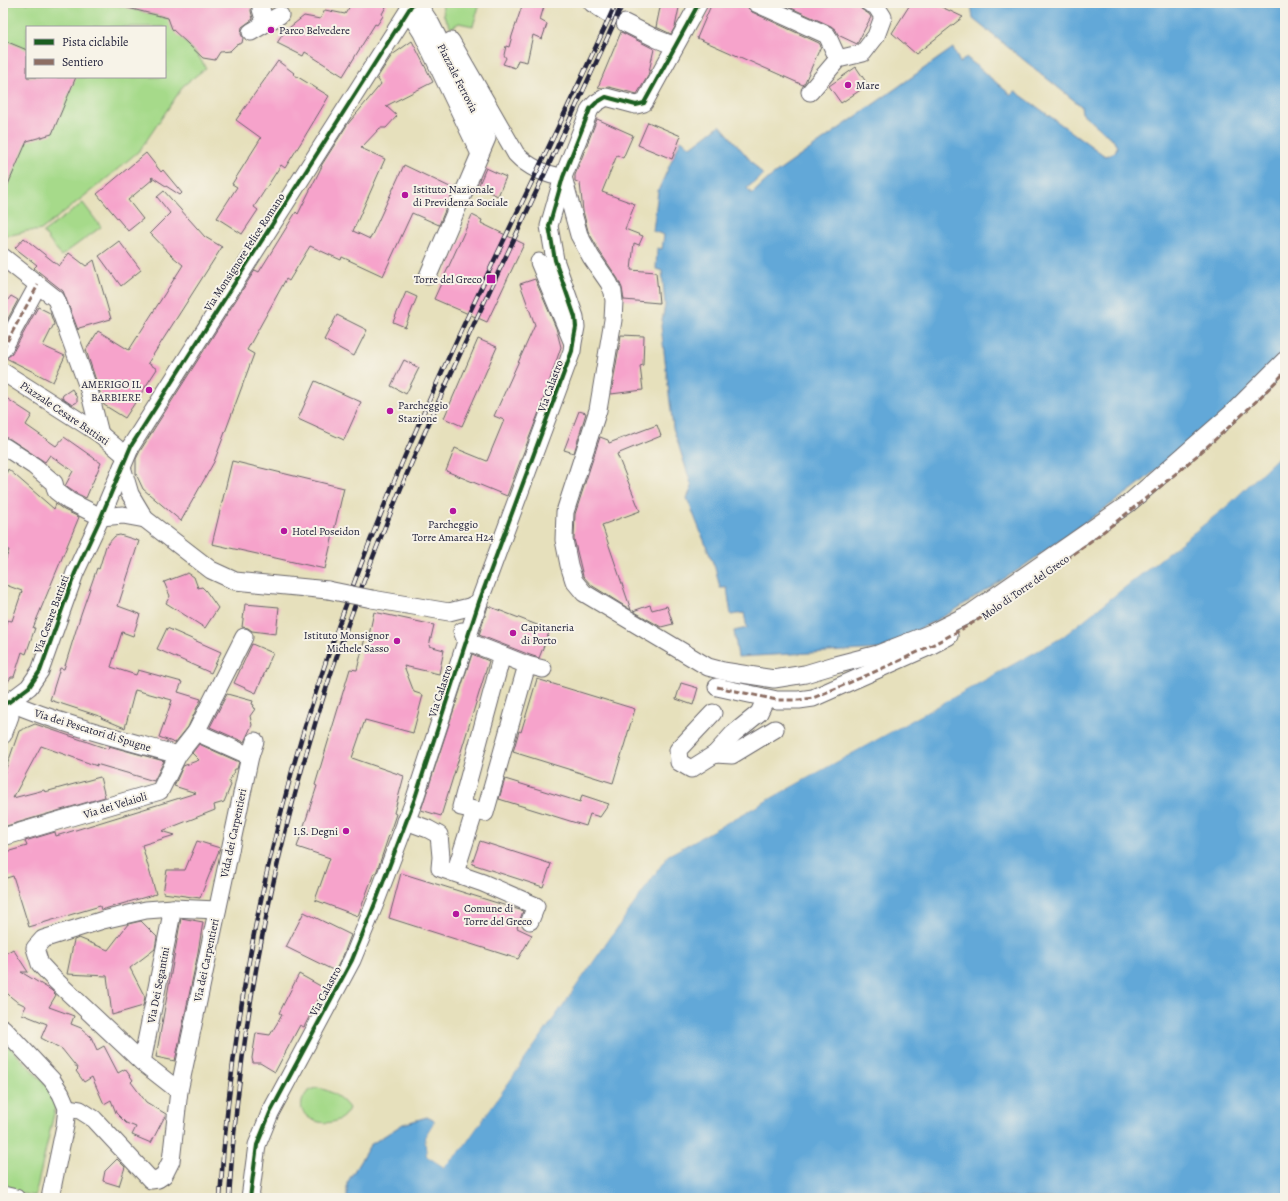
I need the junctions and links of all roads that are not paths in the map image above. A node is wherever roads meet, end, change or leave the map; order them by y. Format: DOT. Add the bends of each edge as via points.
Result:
graph roads {
  1 [pos="262,3"];
  2 [pos="430,3"];
  3 [pos="592,3"];
  4 [pos="699,3"];
  5 [pos="756,3"];
  6 [pos="868,3"];
  7 [pos="413,6"];
  8 [pos="607,13"];
  9 [pos="625,23"];
  10 [pos="251,32"];
  11 [pos="676,46"];
  12 [pos="838,58"];
  13 [pos="810,92"];
  14 [pos="558,176"];
  15 [pos="3,256"];
  16 [pos="539,262"];
  17 [pos="428,276"];
  18 [pos="38,285"];
  19 [pos="573,343"];
  20 [pos="3,349"];
  21 [pos="1285,360"];
  22 [pos="3,372"];
  23 [pos="1285,372"];
  24 [pos="100,434"];
  25 [pos="3,448"];
  26 [pos="124,462"];
  27 [pos="101,518"];
  28 [pos="145,519"];
  29 [pos="479,602"];
  30 [pos="448,612"];
  31 [pos="244,638"];
  32 [pos="466,642"];
  33 [pos="502,655"];
  34 [pos="774,679"];
  35 [pos="717,688"];
  36 [pos="6,703"];
  37 [pos="712,713"];
  38 [pos="776,729"];
  39 [pos="196,732"];
  40 [pos="3,735"];
  41 [pos="715,754"];
  42 [pos="178,755"];
  43 [pos="475,810"];
  44 [pos="406,821"];
  45 [pos="3,837"];
  46 [pos="455,874"];
  47 [pos="173,908"];
  48 [pos="217,910"];
  49 [pos="530,921"];
  50 [pos="3,1028"];
  51 [pos="142,1062"];
  52 [pos="179,1091"];
  53 [pos="67,1108"];
  54 [pos="3,1196"];
  55 [pos="16,1198"];
  56 [pos="50,1198"];
  57 [pos="250,1198"];
  1 -- 10 [label="street" via="261,9 272,19"];
  2 -- 14 [label="street" via="516,154 534,167"];
  3 -- 8 [label="street"];
  4 -- 11 [label="street"];
  5 -- 12 [label="street" via="827,35"];
  6 -- 12 [label="street" via="876,6 883,17 876,36 863,53"];
  7 -- 17 [label="street, Piazzale Ferrovia" via="430,24 486,133 486,141"];
  7 -- 26 [label="street, Via Monsignore Felice Romano" via="131,446"];
  9 -- 11 [label="street"];
  11 -- 14 [label="street, Via Calastro" via="644,103 636,105 606,97 590,109"];
  12 -- 13 [label="street"];
  14 -- 19 [label="street, Via Calastro" via="549,226 555,260 575,317"];
  14 -- 34 [label="street" via="579,235 590,257 609,283 614,302 598,410 565,512 564,540 574,581 584,593 708,667"];
  15 -- 18 [label="street"];
  16 -- 19 [label="street"];
  18 -- 20 [label="street"];
  18 -- 24 [label="street" via="56,299 90,390"];
  19 -- 29 [label="street, Via Calastro"];
  21 -- 34 [label="street" via="1230,415 1128,504 971,613 931,633 878,654 805,674"];
  22 -- 24 [label="street, Piazzale Cesare Battisti"];
  23 -- 35 [label="street, Molo di Torre del Greco" via="1228,429 1122,517 1032,584 960,630 926,648 813,698 777,700"];
  24 -- 26 [label="street, Piazzale Cesare Battisti"];
  25 -- 27 [label="street" via="34,466 54,482 56,491 69,501"];
  26 -- 27 [label="street, Via Monsignore Felice Romano"];
  26 -- 28 [label="street" via="130,494"];
  27 -- 28 [label="street" via="124,515"];
  27 -- 36 [label="street, Via Cesare Battisti" via="75,573 40,671 29,687"];
  28 -- 30 [label="street, bridge" via="211,570 235,580 328,590"];
  29 -- 30 [label="street"];
  29 -- 32 [label="street, Via Calastro"];
  30 -- 32 [label="street" via="457,620"];
  31 -- 39 [label="street, Via dei Velaioli"];
  32 -- 33 [label="street"];
  32 -- 44 [label="street, Via Calastro"];
  33 -- 43 [label="street" via="461,807"];
  33 -- 43 [label="street" via="535,667 485,813"];
  34 -- 41 [label="street" via="759,713 733,734"];
  36 -- 40 [label="street" via="10,716"];
  36 -- 42 [label="street, Via dei Pescatori di Spugne"];
  37 -- 41 [label="street" via="678,750 679,762 691,769"];
  38 -- 41 [label="street" via="732,755"];
  39 -- 42 [label="street, Via dei Velaioli"];
  39 -- 48 [label="street, Vida dei Carpentieri" via="253,748"];
  42 -- 45 [label="street, Via dei Velaioli" via="160,791"];
  43 -- 46 [label="street"];
  44 -- 46 [label="street" via="439,836 440,868"];
  44 -- 57 [label="street, Via Calastro" via="352,960 257,1145"];
  46 -- 49 [label="street" via="536,906"];
  47 -- 48 [label="street, Via dei Carpentieri"];
  47 -- 51 [label="street, Via Dei Segantini"];
  47 -- 51 [label="street, Via dei Carpentieri" via="146,910 103,920 43,940 36,948 40,964"];
  48 -- 52 [label="street, Via dei Carpentieri"];
  50 -- 53 [label="street" via="52,1080 62,1094"];
  51 -- 52 [label="street, Via dei Carpentieri"];
  52 -- 53 [label="street, Via dei Carpentieri" via="171,1161 164,1175 158,1179 151,1180 94,1119 80,1110"];
  53 -- 56 [label="street"];
  54 -- 55 [label="street"];
}
